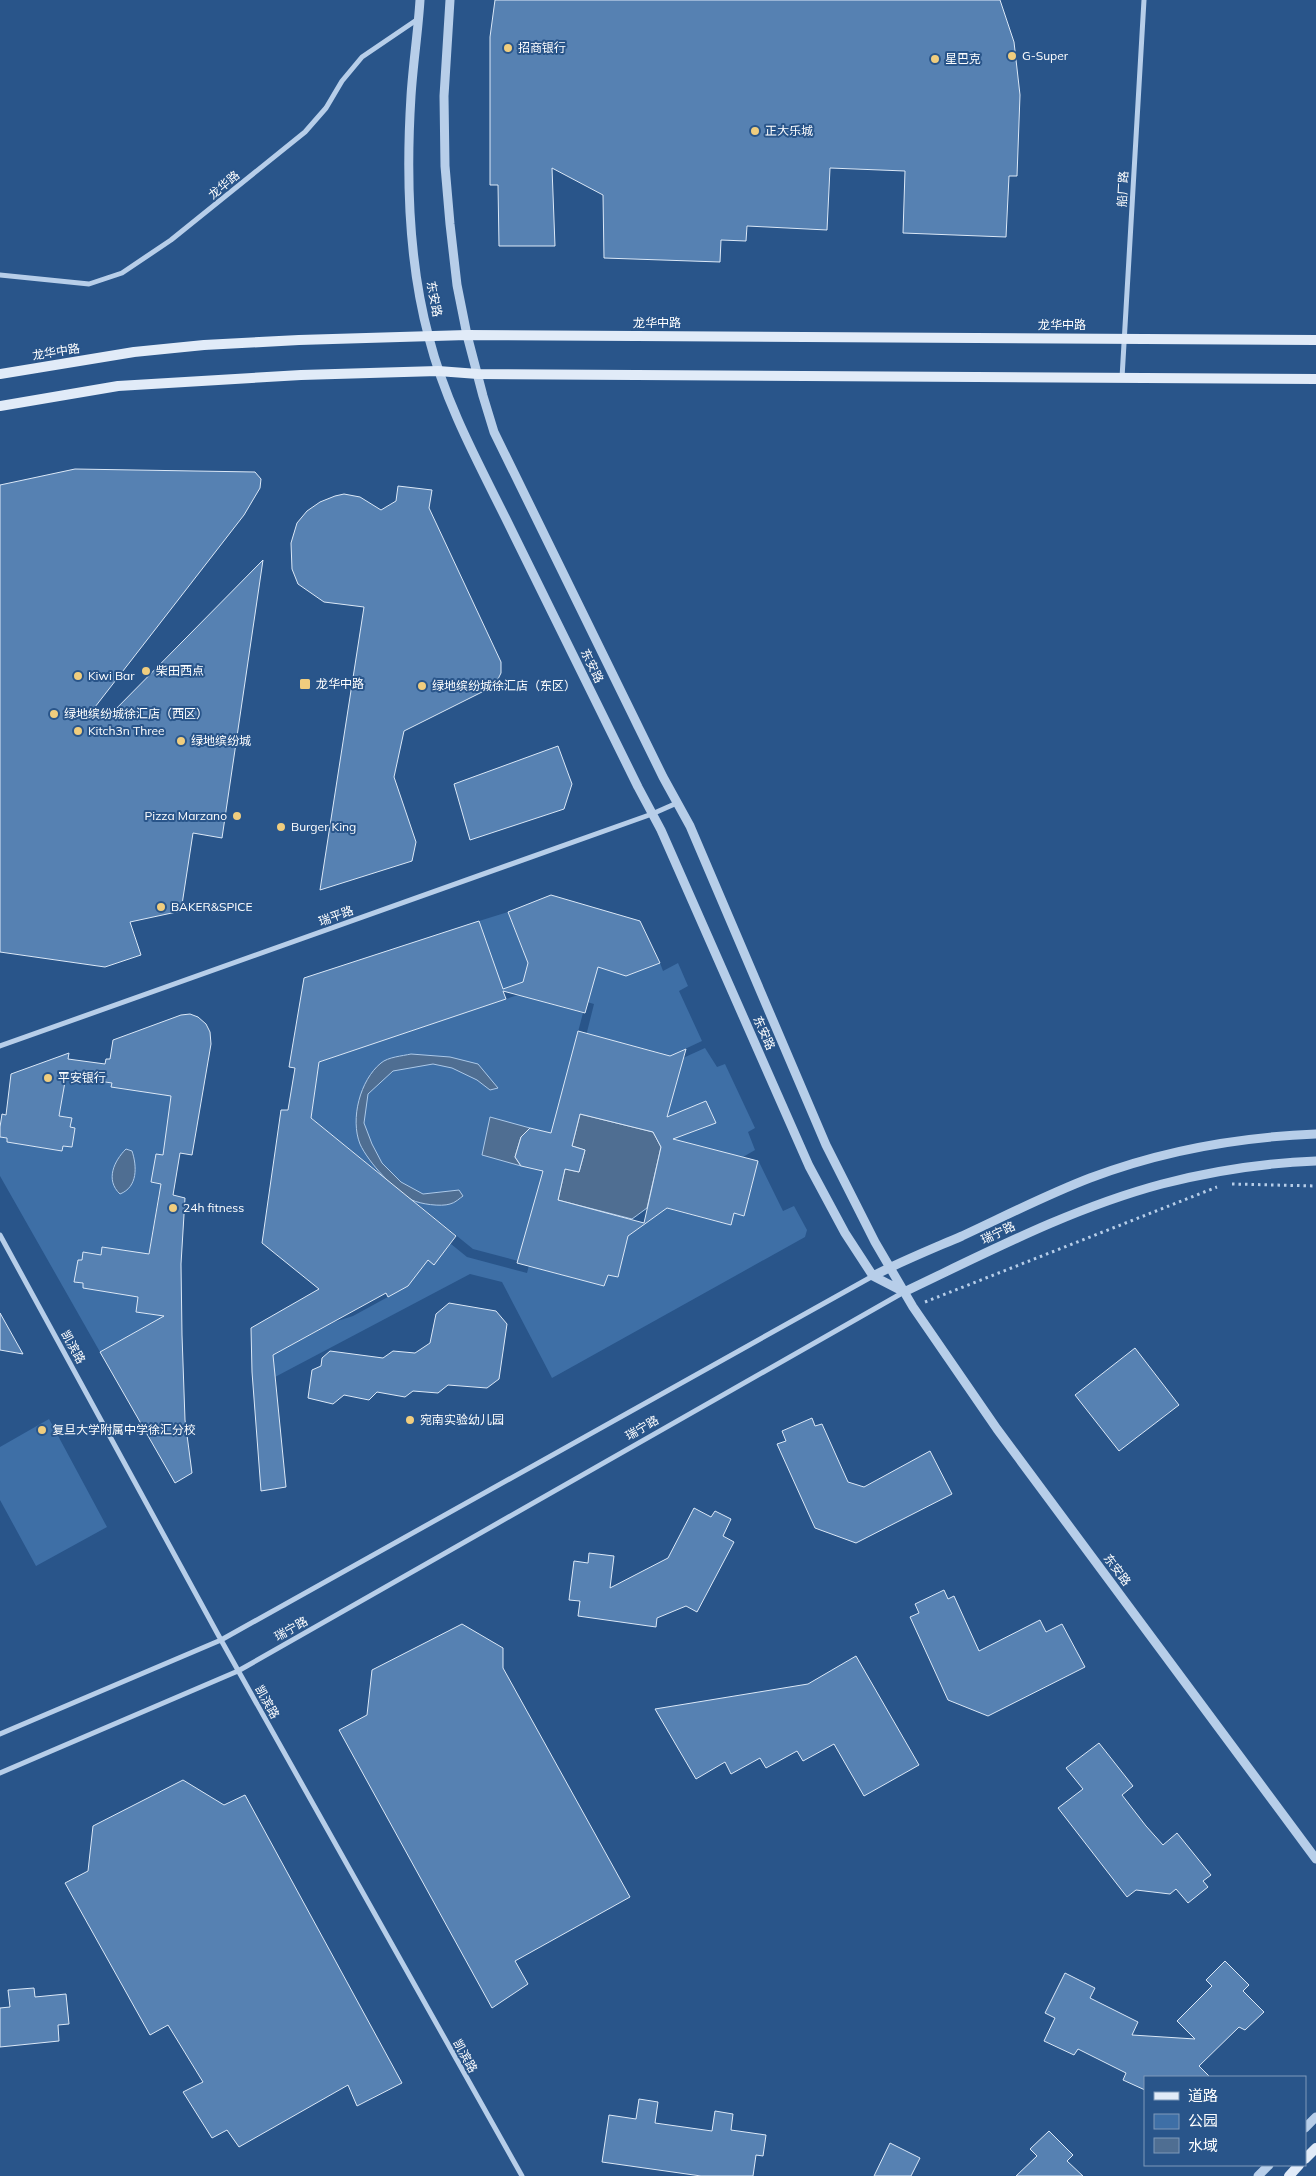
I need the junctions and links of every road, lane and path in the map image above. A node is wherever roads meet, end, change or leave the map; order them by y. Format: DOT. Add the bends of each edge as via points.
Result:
graph roads {
  1 [pos="420,0"];
  2 [pos="450,0"];
  3 [pos="1144,0"];
  4 [pos="419,19"];
  5 [pos="0,275"];
  6 [pos="467,335"];
  7 [pos="428,337"];
  8 [pos="1125,338"];
  9 [pos="1316,340"];
  10 [pos="438,371"];
  11 [pos="0,374"];
  12 [pos="478,374"];
  13 [pos="1122,378"];
  14 [pos="1316,379"];
  15 [pos="0,406"];
  16 [pos="678,803"];
  17 [pos="652,814"];
  18 [pos="0,1046"];
  19 [pos="1316,1134"];
  20 [pos="1316,1161"];
  21 [pos="1316,1186"];
  22 [pos="0,1235"];
  23 [pos="890,1267"];
  24 [pos="872,1276"];
  25 [pos="904,1292"];
  26 [pos="913,1307"];
  27 [pos="221,1640"];
  28 [pos="238,1671"];
  29 [pos="0,1734"];
  30 [pos="0,1773"];
  31 [pos="1316,1859"];
  32 [pos="1316,2116"];
  33 [pos="1306,2127"];
  34 [pos="1316,2148"];
  35 [pos="1306,2158"];
  36 [pos="1268,2166"];
  37 [pos="1298,2166"];
  38 [pos="522,2176"];
  39 [pos="1258,2176"];
  40 [pos="1288,2176"];
  1 -- 4 [label="street, 东安路"];
  2 -- 6 [label="street, 东安路" via="444,96 445,166 457,284"];
  3 -- 8 [label="street, 船厂路"];
  4 -- 5 [label="street, 龙华路" via="362,57 305,132 170,240 122,273 89,284"];
  4 -- 7 [label="street, 东安路" via="411,96 409,164 417,280"];
  6 -- 7 [label="main road, 龙华中路"];
  6 -- 8 [label="main road, 龙华中路"];
  6 -- 12 [label="street, 东安路"];
  7 -- 10 [label="street, 东安路"];
  7 -- 11 [label="main road, 龙华中路" via="196,346 134,352"];
  8 -- 9 [label="main road, 龙华中路"];
  8 -- 13 [label="street, 船厂路"];
  10 -- 12 [label="main road"];
  10 -- 15 [label="main road" via="118,386"];
  10 -- 17 [label="street, 东安路" via="464,433"];
  12 -- 13 [label="main road"];
  12 -- 16 [label="street, 东安路" via="494,432"];
  13 -- 14 [label="main road"];
  16 -- 17 [label="street, 瑞平路"];
  16 -- 23 [label="street, 东安路" via="826,1144 874,1242"];
  17 -- 18 [label="street, 瑞平路"];
  17 -- 24 [label="street, 东安路" via="809,1166"];
  19 -- 23 [label="street, 瑞宁路" via="1262,1138 1156,1158 1092,1178"];
  20 -- 25 [label="street, 瑞宁路" via="1214,1172 1099,1204 1038,1228"];
  21 -- 26 [label="path" via="1224,1184"];
  22 -- 27 [label="street, 凯滨路"];
  23 -- 24 [label="street, 瑞宁路"];
  23 -- 25 [label="street, 东安路"];
  24 -- 25 [label="street"];
  24 -- 27 [label="street, 瑞宁路"];
  25 -- 26 [label="street, 东安路"];
  25 -- 28 [label="street, 瑞宁路"];
  26 -- 31 [label="street, 东安路" via="997,1429"];
  27 -- 28 [label="street, 凯滨路"];
  27 -- 29 [label="street, 瑞宁路"];
  28 -- 30 [label="street, 瑞宁路"];
  28 -- 38 [label="street, 凯滨路"];
  32 -- 33 [label="street"];
  34 -- 35 [label="main road"];
  36 -- 39 [label="street"];
  37 -- 40 [label="main road"];
}
